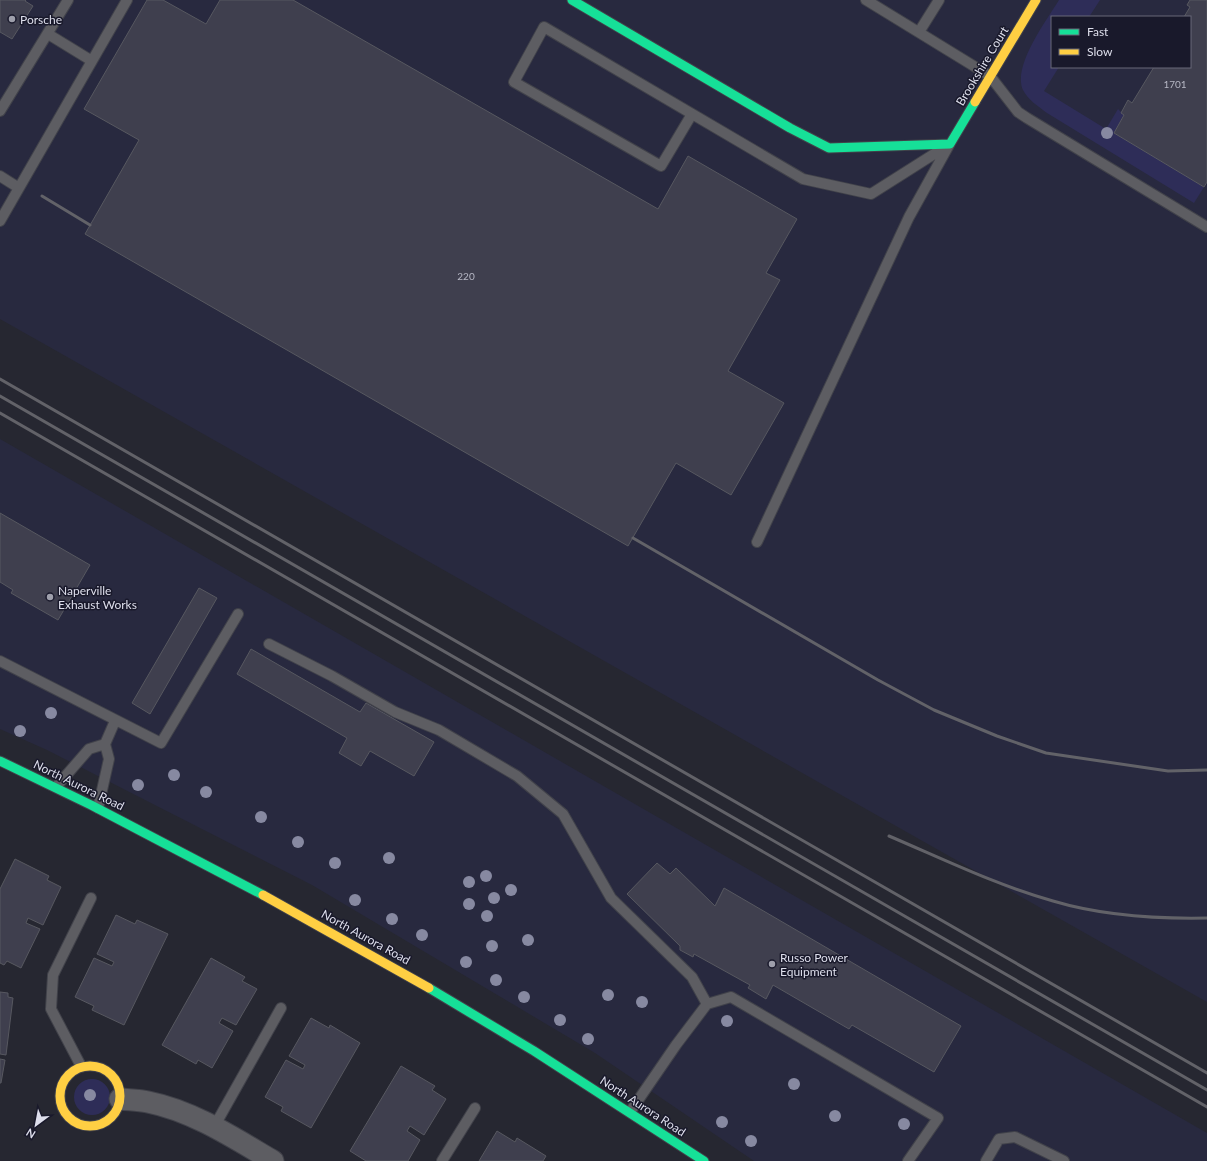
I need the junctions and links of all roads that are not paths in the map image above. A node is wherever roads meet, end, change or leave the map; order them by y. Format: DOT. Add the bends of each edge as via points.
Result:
graph roads {
  1 [pos="68,0"];
  2 [pos="127,0"];
  3 [pos="572,0"];
  4 [pos="866,0"];
  5 [pos="939,0"];
  6 [pos="1036,0"];
  7 [pos="919,32"];
  8 [pos="48,34"];
  9 [pos="92,61"];
  10 [pos="990,76"];
  11 [pos="0,112"];
  12 [pos="692,114"];
  13 [pos="950,144"];
  14 [pos="0,176"];
  15 [pos="19,188"];
  16 [pos="0,221"];
  17 [pos="1207,227"];
  18 [pos="757,542"];
  19 [pos="238,614"];
  20 [pos="269,644"];
  21 [pos="0,661"];
  22 [pos="115,721"];
  23 [pos="105,744"];
  24 [pos="0,761"];
  25 [pos="56,787"];
  26 [pos="98,808"];
  27 [pos="91,898"];
  28 [pos="707,1004"];
  29 [pos="281,1008"];
  30 [pos="81,1066"];
  31 [pos="120,1099"];
  32 [pos="475,1108"];
  33 [pos="630,1112"];
  34 [pos="214,1128"];
  35 [pos="273,1161"];
  36 [pos="442,1161"];
  37 [pos="704,1161"];
  38 [pos="908,1161"];
  39 [pos="986,1161"];
  40 [pos="1064,1161"];
  1 -- 8 [label="lane"];
  2 -- 9 [label="lane"];
  3 -- 13 [label="main road" via="790,128 829,148"];
  4 -- 7 [label="lane"];
  5 -- 7 [label="lane"];
  6 -- 10 [label="main road, Brookshire Court"];
  7 -- 10 [label="lane"];
  8 -- 9 [label="lane"];
  8 -- 11 [label="lane"];
  9 -- 15 [label="lane"];
  10 -- 13 [label="main road, Brookshire Court"];
  10 -- 17 [label="lane" via="1018,112"];
  12 -- 12 [label="lane" via="544,27 514,82 661,166"];
  12 -- 13 [label="lane" via="803,179 871,194"];
  13 -- 18 [label="lane" via="909,216"];
  14 -- 15 [label="lane"];
  15 -- 16 [label="lane"];
  19 -- 22 [label="lane" via="161,743"];
  20 -- 28 [label="lane" via="395,712 439,730 517,776 563,814 611,898 692,977"];
  21 -- 22 [label="lane"];
  22 -- 23 [label="lane"];
  23 -- 25 [label="lane" via="89,749"];
  23 -- 26 [label="lane" via="109,759"];
  24 -- 25 [label="main road, North Aurora Road"];
  25 -- 26 [label="main road, North Aurora Road"];
  26 -- 33 [label="main road, North Aurora Road" via="258,890 393,965"];
  27 -- 30 [label="lane" via="53,975 51,1009"];
  28 -- 33 [label="lane"];
  28 -- 38 [label="lane" via="731,997 938,1118"];
  29 -- 34 [label="lane"];
  30 -- 31 [label="main road" via="101,1067 109,1072 120,1089"];
  30 -- 31 [label="main road" via="72,1070 60,1087 60,1102 67,1116 74,1122 84,1126 104,1123 112,1117"];
  31 -- 34 [label="street" via="147,1101 172,1108"];
  32 -- 36 [label="lane"];
  33 -- 37 [label="main road, North Aurora Road"];
  34 -- 35 [label="street"];
  39 -- 40 [label="lane" via="999,1139 1015,1137"];
}
